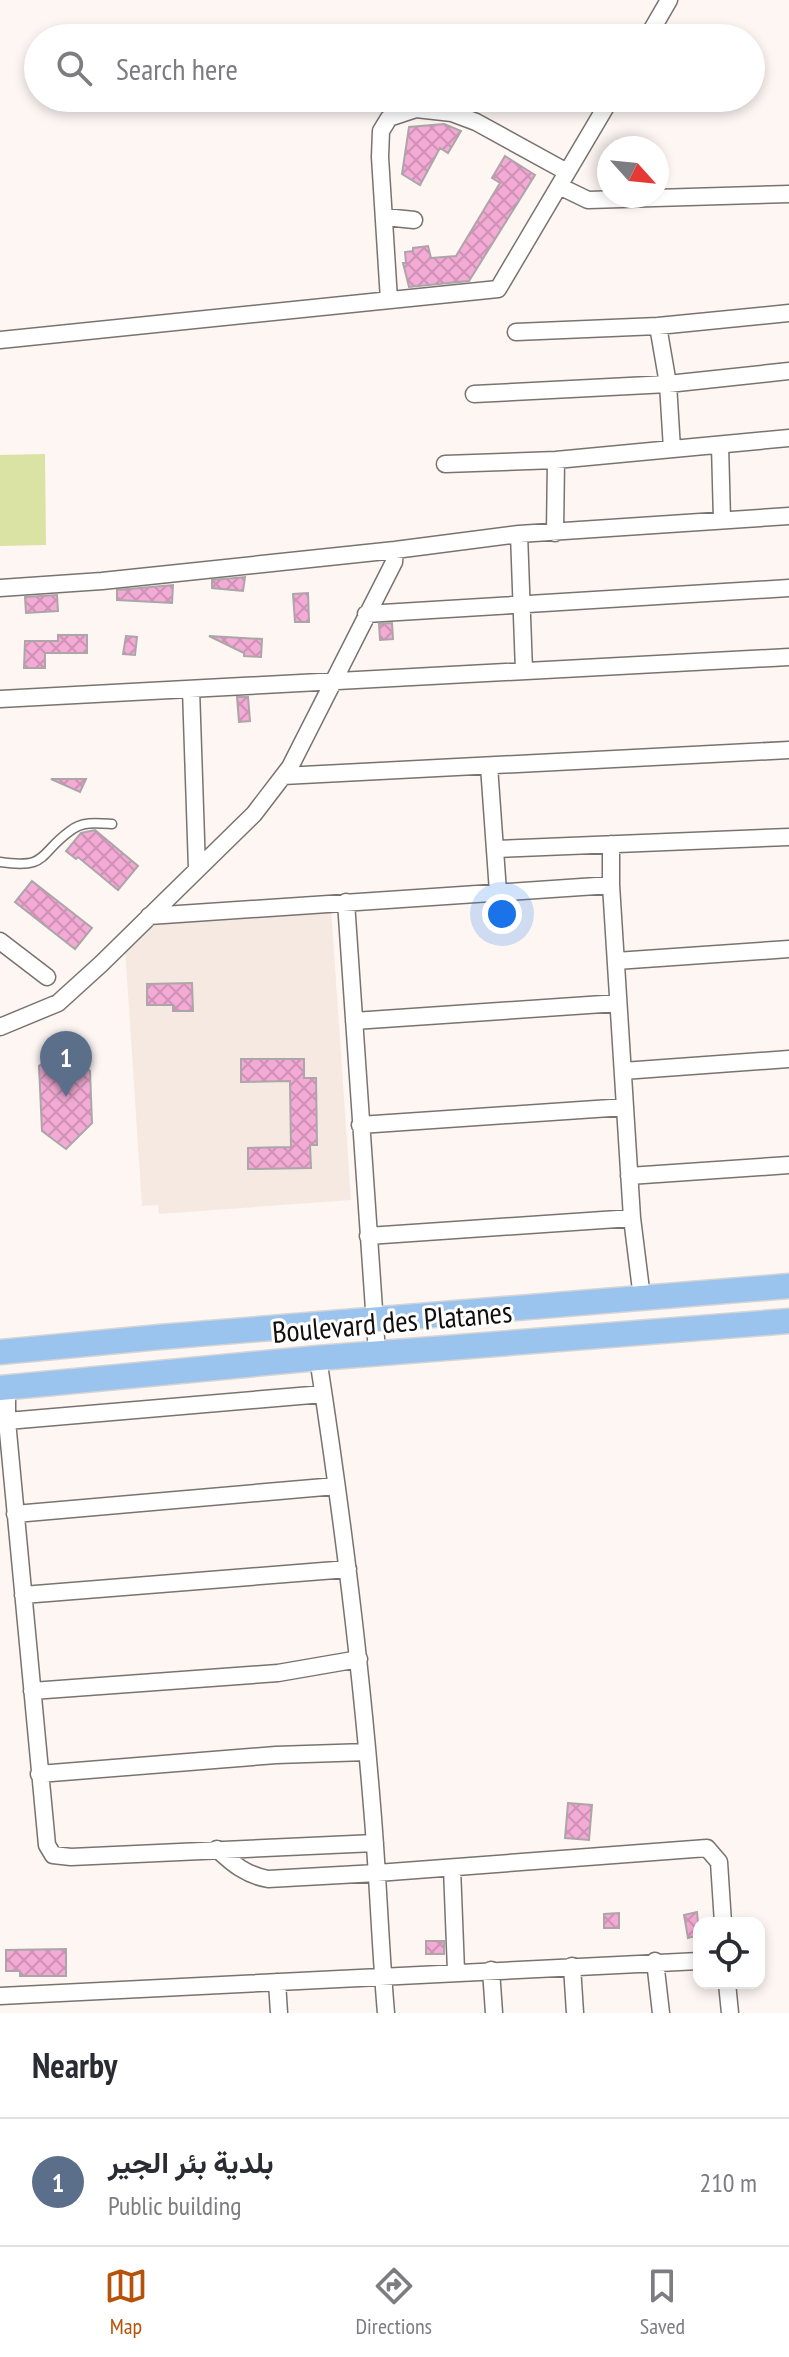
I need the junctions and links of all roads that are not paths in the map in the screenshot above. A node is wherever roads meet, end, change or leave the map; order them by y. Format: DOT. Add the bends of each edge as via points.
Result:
graph roads {
  1 [pos="669,0"];
  2 [pos="655,24"];
  3 [pos="407,112"];
  4 [pos="443,112"];
  5 [pos="603,112"];
  6 [pos="563,179"];
  7 [pos="789,194"];
  8 [pos="385,217"];
  9 [pos="414,220"];
  10 [pos="389,300"];
  11 [pos="789,313"];
  12 [pos="658,326"];
  13 [pos="516,332"];
  14 [pos="0,340"];
  15 [pos="789,371"];
  16 [pos="668,384"];
  17 [pos="474,394"];
  18 [pos="789,438"];
  19 [pos="720,445"];
  20 [pos="672,449"];
  21 [pos="556,460"];
  22 [pos="445,464"];
  23 [pos="789,516"];
  24 [pos="722,520"];
  25 [pos="555,533"];
  26 [pos="519,534"];
  27 [pos="395,550"];
  28 [pos="0,588"];
  29 [pos="789,588"];
  30 [pos="521,604"];
  31 [pos="366,614"];
  32 [pos="789,657"];
  33 [pos="524,671"];
  34 [pos="333,681"];
  35 [pos="191,689"];
  36 [pos="0,699"];
  37 [pos="789,750"];
  38 [pos="489,766"];
  39 [pos="283,776"];
  40 [pos="112,824"];
  41 [pos="789,837"];
  42 [pos="611,844"];
  43 [pos="495,849"];
  44 [pos="0,862"];
  45 [pos="197,869"];
  46 [pos="611,885"];
  47 [pos="498,892"];
  48 [pos="346,902"];
  49 [pos="149,916"];
  50 [pos="0,941"];
  51 [pos="789,949"];
  52 [pos="616,961"];
  53 [pos="47,977"];
  54 [pos="618,1003"];
  55 [pos="354,1021"];
  56 [pos="0,1027"];
  57 [pos="789,1059"];
  58 [pos="623,1071"];
  59 [pos="625,1107"];
  60 [pos="360,1125"];
  61 [pos="789,1165"];
  62 [pos="629,1176"];
  63 [pos="632,1218"];
  64 [pos="368,1236"];
  65 [pos="789,1286"];
  66 [pos="642,1298"];
  67 [pos="373,1321"];
  68 [pos="789,1321"];
  69 [pos="0,1352"];
  70 [pos="377,1353"];
  71 [pos="318,1358"];
  72 [pos="4,1388"];
  73 [pos="323,1394"];
  74 [pos="7,1421"];
  75 [pos="336,1486"];
  76 [pos="15,1514"];
  77 [pos="348,1569"];
  78 [pos="23,1595"];
  79 [pos="359,1659"];
  80 [pos="32,1691"];
  81 [pos="367,1752"];
  82 [pos="39,1774"];
  83 [pos="375,1843"];
  84 [pos="217,1849"];
  85 [pos="452,1868"];
  86 [pos="377,1873"];
  87 [pos="723,1917"];
  88 [pos="655,1961"];
  89 [pos="693,1961"];
  90 [pos="572,1966"];
  91 [pos="491,1970"];
  92 [pos="456,1971"];
  93 [pos="383,1975"];
  94 [pos="277,1982"];
  95 [pos="728,1989"];
  96 [pos="0,1996"];
  97 [pos="279,2013"];
  98 [pos="386,2013"];
  99 [pos="494,2013"];
  100 [pos="575,2013"];
  101 [pos="661,2013"];
  102 [pos="730,2013"];
  1 -- 2 [label="street"];
  3 -- 8 [label="street" via="389,118 381,131"];
  4 -- 6 [label="street" via="476,122"];
  5 -- 6 [label="street"];
  6 -- 7 [label="street" via="588,200"];
  6 -- 10 [label="street" via="498,289"];
  8 -- 9 [label="street"];
  8 -- 10 [label="street"];
  10 -- 14 [label="street"];
  11 -- 12 [label="street"];
  12 -- 13 [label="street"];
  12 -- 16 [label="street"];
  15 -- 16 [label="street"];
  16 -- 17 [label="street"];
  16 -- 20 [label="street"];
  18 -- 19 [label="street"];
  19 -- 20 [label="street"];
  19 -- 24 [label="street"];
  20 -- 21 [label="street"];
  21 -- 22 [label="street"];
  21 -- 25 [label="street"];
  23 -- 24 [label="street"];
  24 -- 25 [label="street"];
  25 -- 26 [label="street"];
  26 -- 27 [label="street"];
  26 -- 30 [label="street"];
  27 -- 28 [label="street"];
  27 -- 31 [label="street" via="394,562"];
  29 -- 30 [label="street"];
  30 -- 31 [label="street"];
  30 -- 33 [label="street"];
  31 -- 34 [label="street"];
  32 -- 33 [label="street"];
  33 -- 34 [label="street"];
  34 -- 35 [label="street"];
  34 -- 39 [label="street"];
  35 -- 36 [label="street"];
  35 -- 45 [label="street"];
  37 -- 38 [label="street"];
  38 -- 39 [label="street"];
  38 -- 43 [label="street"];
  39 -- 45 [label="street" via="254,814"];
  40 -- 44 [label="lane" via="86,823 70,830 47,855 30,864"];
  41 -- 42 [label="street"];
  42 -- 43 [label="street"];
  42 -- 46 [label="street"];
  43 -- 47 [label="street"];
  45 -- 49 [label="street"];
  46 -- 47 [label="street"];
  46 -- 52 [label="street"];
  47 -- 48 [label="street"];
  48 -- 49 [label="street"];
  48 -- 55 [label="street"];
  49 -- 56 [label="street" via="58,1003"];
  50 -- 53 [label="street"];
  51 -- 52 [label="street"];
  52 -- 54 [label="street"];
  54 -- 55 [label="street"];
  54 -- 58 [label="street"];
  55 -- 60 [label="street"];
  57 -- 58 [label="street"];
  58 -- 59 [label="street"];
  59 -- 60 [label="street"];
  59 -- 62 [label="street"];
  60 -- 64 [label="street"];
  61 -- 62 [label="street"];
  62 -- 63 [label="street"];
  63 -- 64 [label="street"];
  63 -- 66 [label="street"];
  64 -- 67 [label="street"];
  65 -- 66 [label="main road, Boulevard des Platanes"];
  66 -- 67 [label="main road, Boulevard des Platanes"];
  67 -- 69 [label="main road, Boulevard des Platanes"];
  67 -- 70 [label="street"];
  68 -- 70 [label="main road, Boulevard des Platanes"];
  70 -- 71 [label="main road, Boulevard des Platanes"];
  71 -- 72 [label="main road, Boulevard des Platanes"];
  71 -- 73 [label="street"];
  72 -- 74 [label="street"];
  73 -- 74 [label="street"];
  73 -- 75 [label="street"];
  74 -- 76 [label="street"];
  75 -- 76 [label="street"];
  75 -- 77 [label="street"];
  76 -- 78 [label="street"];
  77 -- 78 [label="street"];
  77 -- 79 [label="street"];
  78 -- 80 [label="street"];
  79 -- 80 [label="street" via="278,1673"];
  79 -- 81 [label="street"];
  80 -- 82 [label="street"];
  81 -- 82 [label="street"];
  81 -- 83 [label="street"];
  82 -- 84 [label="street" via="47,1845 53,1855"];
  83 -- 84 [label="street"];
  83 -- 86 [label="street"];
  84 -- 86 [label="street" via="244,1871 268,1879"];
  85 -- 86 [label="street"];
  85 -- 87 [label="street" via="707,1848 719,1862"];
  85 -- 92 [label="street"];
  86 -- 93 [label="street"];
  88 -- 89 [label="street"];
  88 -- 90 [label="street"];
  88 -- 101 [label="street"];
  90 -- 91 [label="street"];
  90 -- 100 [label="street"];
  91 -- 92 [label="street"];
  91 -- 99 [label="street"];
  92 -- 93 [label="street"];
  93 -- 94 [label="street"];
  93 -- 98 [label="street"];
  94 -- 96 [label="street"];
  94 -- 97 [label="street"];
  95 -- 102 [label="street"];
}
